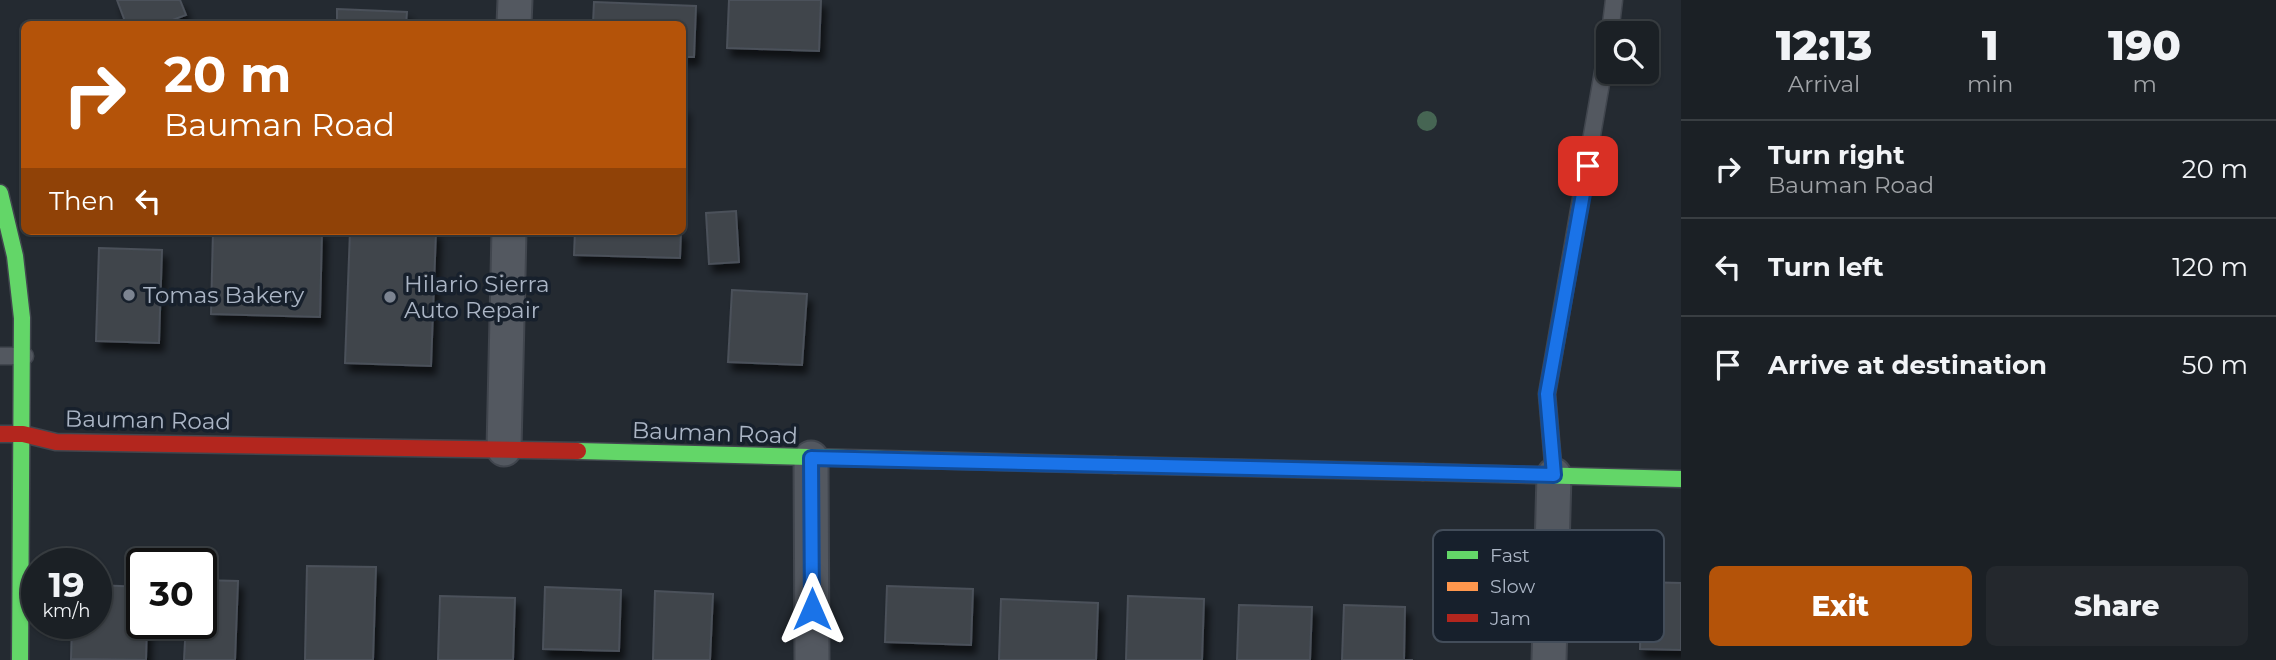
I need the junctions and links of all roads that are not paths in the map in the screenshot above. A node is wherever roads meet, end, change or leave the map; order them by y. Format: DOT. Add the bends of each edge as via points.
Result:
graph roads {
  1 [pos="514,0"];
  2 [pos="1614,0"];
  3 [pos="514,21"];
  4 [pos="1611,21"];
  5 [pos="1601,84"];
  6 [pos="0,193"];
  7 [pos="509,235"];
  8 [pos="0,356"];
  9 [pos="24,356"];
  10 [pos="0,434"];
  11 [pos="23,434"];
  12 [pos="504,449"];
  13 [pos="811,458"];
  14 [pos="1554,475"];
  15 [pos="1681,479"];
  16 [pos="1553,530"];
  17 [pos="1549,642"];
  18 [pos="20,660"];
  19 [pos="812,660"];
  20 [pos="1549,660"];
  1 -- 3 [label="street"];
  2 -- 4 [label="lane"];
  5 -- 14 [label="lane" via="1547,394"];
  6 -- 9 [label="street" via="21,294"];
  7 -- 12 [label="street"];
  8 -- 9 [label="lane"];
  9 -- 11 [label="street"];
  10 -- 11 [label="street, Bauman Road"];
  11 -- 12 [label="street, Bauman Road" via="56,442"];
  11 -- 18 [label="street"];
  12 -- 13 [label="street, Bauman Road"];
  13 -- 14 [label="street, Bauman Road"];
  13 -- 19 [label="street"];
  14 -- 15 [label="street, Bauman Road"];
  14 -- 16 [label="street"];
  17 -- 20 [label="street"];
}
